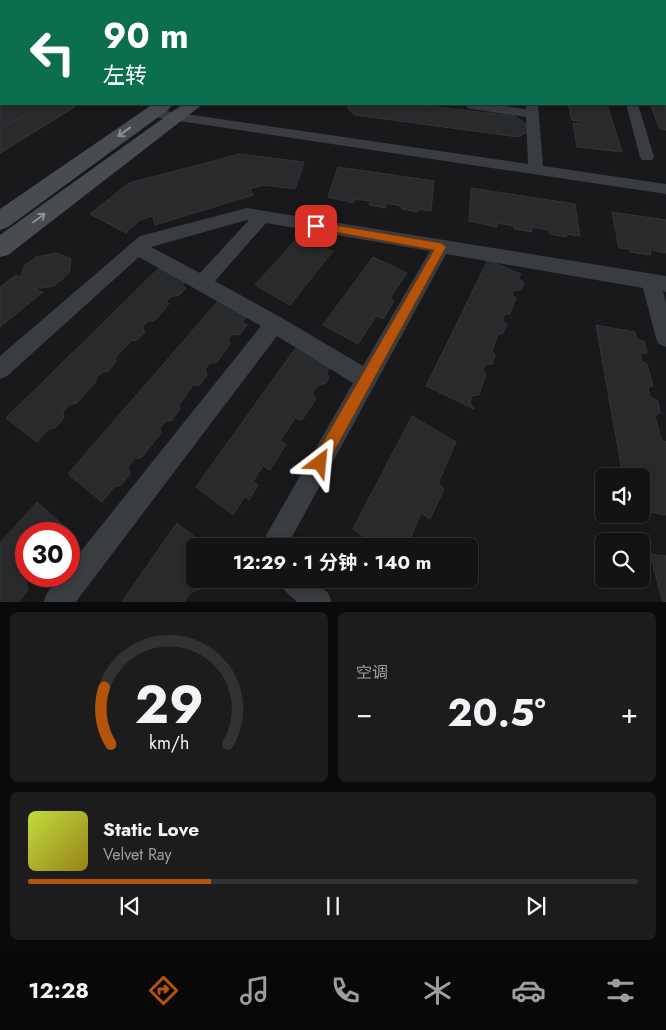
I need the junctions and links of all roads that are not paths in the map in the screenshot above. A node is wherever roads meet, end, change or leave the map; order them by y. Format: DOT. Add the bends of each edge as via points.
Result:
graph roads {
  1 [pos="190,105"];
  2 [pos="484,105"];
  3 [pos="632,105"];
  4 [pos="532,109"];
  5 [pos="164,111"];
  6 [pos="647,157"];
  7 [pos="536,171"];
  8 [pos="666,189"];
  9 [pos="263,216"];
  10 [pos="0,221"];
  11 [pos="441,247"];
  12 [pos="0,248"];
  13 [pos="138,248"];
  14 [pos="202,283"];
  15 [pos="659,283"];
  16 [pos="275,324"];
  17 [pos="666,338"];
  18 [pos="0,369"];
  19 [pos="366,379"];
  20 [pos="277,538"];
  21 [pos="303,588"];
  22 [pos="57,602"];
  23 [pos="318,602"];
  1 -- 5 [label="street"];
  2 -- 4 [label="street"];
  3 -- 6 [label="street"];
  4 -- 7 [label="street"];
  5 -- 7 [label="street"];
  5 -- 10 [label="street, one-way"];
  12 -- 5 [label="street, one-way"];
  7 -- 8 [label="street"];
  9 -- 11 [label="street"];
  9 -- 13 [label="street" via="247,214 146,241"];
  9 -- 14 [label="street"];
  11 -- 15 [label="street"];
  11 -- 19 [label="street"];
  13 -- 14 [label="street"];
  13 -- 18 [label="street"];
  14 -- 16 [label="street"];
  15 -- 17 [label="street"];
  16 -- 19 [label="street"];
  16 -- 22 [label="street"];
  19 -- 20 [label="street"];
  21 -- 23 [label="street"];
}
